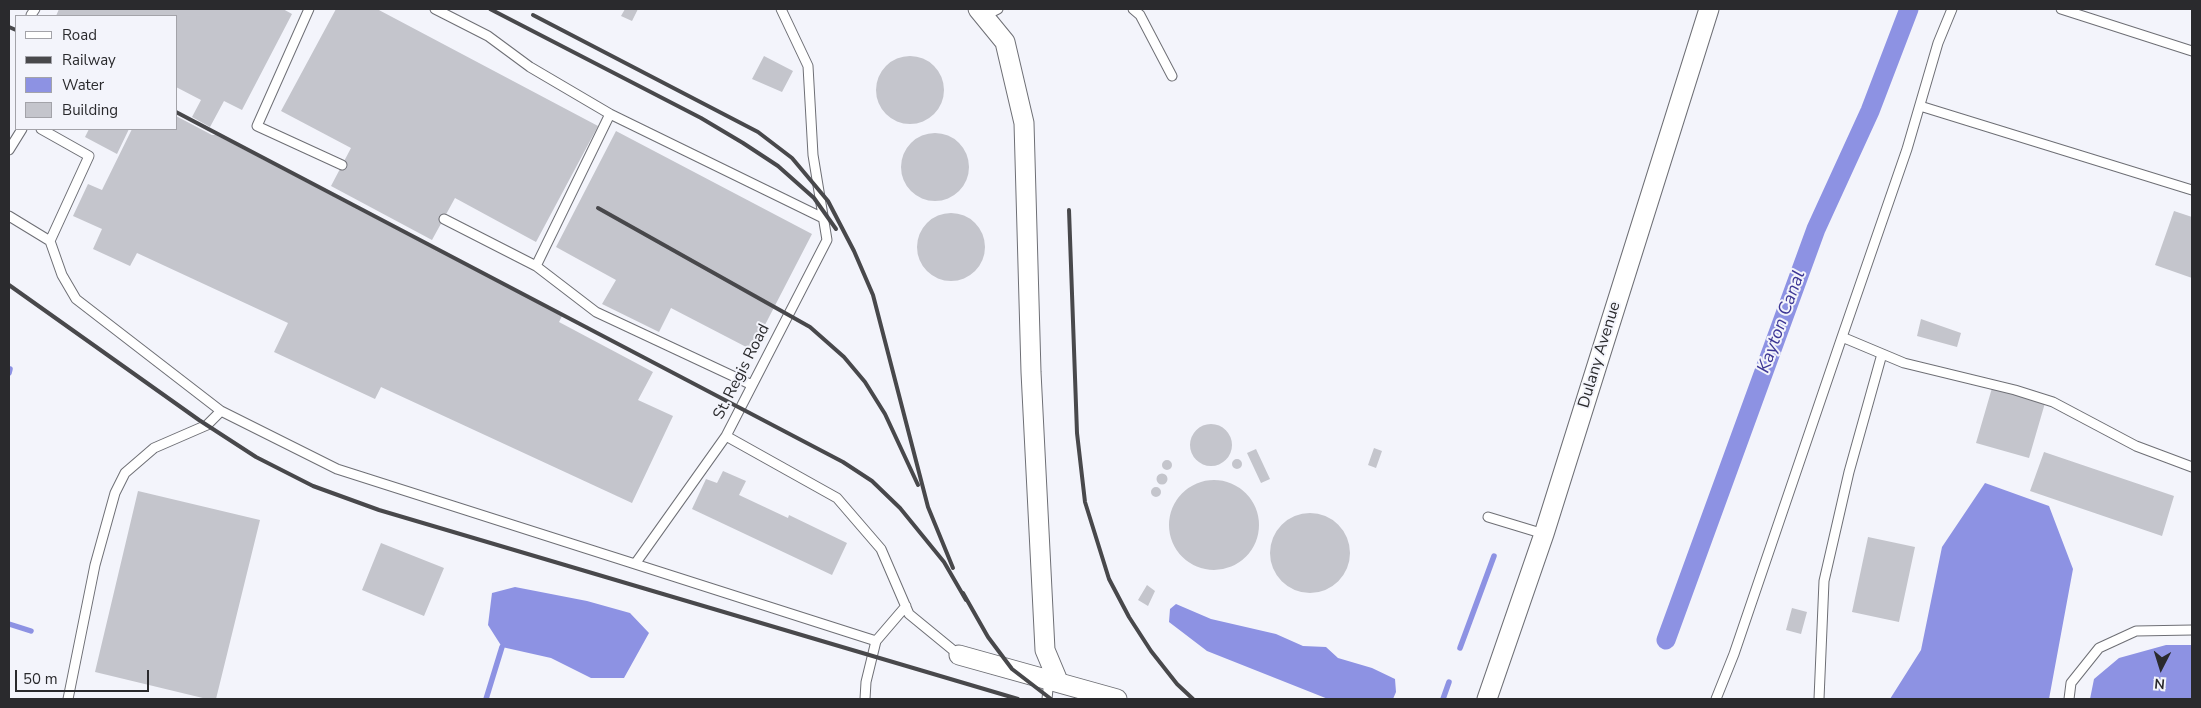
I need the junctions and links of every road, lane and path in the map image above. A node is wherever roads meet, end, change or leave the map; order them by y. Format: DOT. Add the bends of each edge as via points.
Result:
graph roads {
  1 [pos="309,9"];
  2 [pos="435,9"];
  3 [pos="780,9"];
  4 [pos="1133,9"];
  5 [pos="1710,9"];
  6 [pos="1952,9"];
  7 [pos="2061,9"];
  8 [pos="986,11"];
  9 [pos="2192,51"];
  10 [pos="1172,76"];
  11 [pos="1920,106"];
  12 [pos="610,114"];
  13 [pos="21,130"];
  14 [pos="43,130"];
  15 [pos="9,150"];
  16 [pos="342,165"];
  17 [pos="2192,190"];
  18 [pos="9,216"];
  19 [pos="823,218"];
  20 [pos="444,219"];
  21 [pos="50,241"];
  22 [pos="536,266"];
  23 [pos="1842,337"];
  24 [pos="1882,354"];
  25 [pos="752,384"];
  26 [pos="221,411"];
  27 [pos="726,436"];
  28 [pos="2192,467"];
  29 [pos="1488,517"];
  30 [pos="1544,534"];
  31 [pos="635,564"];
  32 [pos="906,606"];
  33 [pos="2192,630"];
  34 [pos="876,641"];
  35 [pos="959,655"];
  36 [pos="1053,680"];
  37 [pos="68,699"];
  38 [pos="865,699"];
  39 [pos="1048,699"];
  40 [pos="1117,699"];
  41 [pos="1487,699"];
  42 [pos="1716,699"];
  43 [pos="1819,699"];
  44 [pos="2069,699"];
  1 -- 16 [label="lane" via="257,126"];
  2 -- 12 [label="lane" via="488,36 530,67"];
  3 -- 19 [label="lane, St. Regis Road" via="808,66 813,155"];
  4 -- 10 [label="lane" via="1140,15"];
  5 -- 30 [label="street, Dulany Avenue"];
  6 -- 11 [label="lane" via="1938,43"];
  7 -- 9 [label="lane"];
  8 -- 36 [label="street" via="1005,42 1024,123 1031,372 1045,650"];
  11 -- 17 [label="lane"];
  11 -- 23 [label="lane"];
  12 -- 19 [label="lane"];
  12 -- 22 [label="lane"];
  13 -- 15 [label="lane"];
  14 -- 21 [label="lane" via="89,156"];
  18 -- 21 [label="lane"];
  19 -- 25 [label="lane, St. Regis Road" via="827,240"];
  20 -- 22 [label="lane"];
  21 -- 26 [label="lane" via="62,275 76,299"];
  22 -- 25 [label="lane" via="596,312"];
  23 -- 24 [label="lane"];
  23 -- 42 [label="lane"];
  24 -- 28 [label="lane" via="1904,363 2053,402 2136,446"];
  24 -- 43 [label="lane" via="1849,472 1824,581"];
  25 -- 27 [label="lane, St. Regis Road"];
  26 -- 31 [label="lane" via="337,469"];
  26 -- 37 [label="lane" via="207,425 154,448 125,473 115,493 95,565"];
  27 -- 31 [label="lane"];
  27 -- 32 [label="lane, St. Regis Road" via="837,498 881,549"];
  29 -- 30 [label="lane"];
  30 -- 41 [label="street, Dulany Avenue"];
  31 -- 34 [label="lane"];
  32 -- 34 [label="lane"];
  32 -- 35 [label="lane, St. Regis Road" via="909,614"];
  33 -- 44 [label="lane" via="2136,631 2099,648 2071,683"];
  34 -- 38 [label="lane"];
  35 -- 36 [label="street"];
  36 -- 39 [label="lane"];
  36 -- 40 [label="street"];
}
